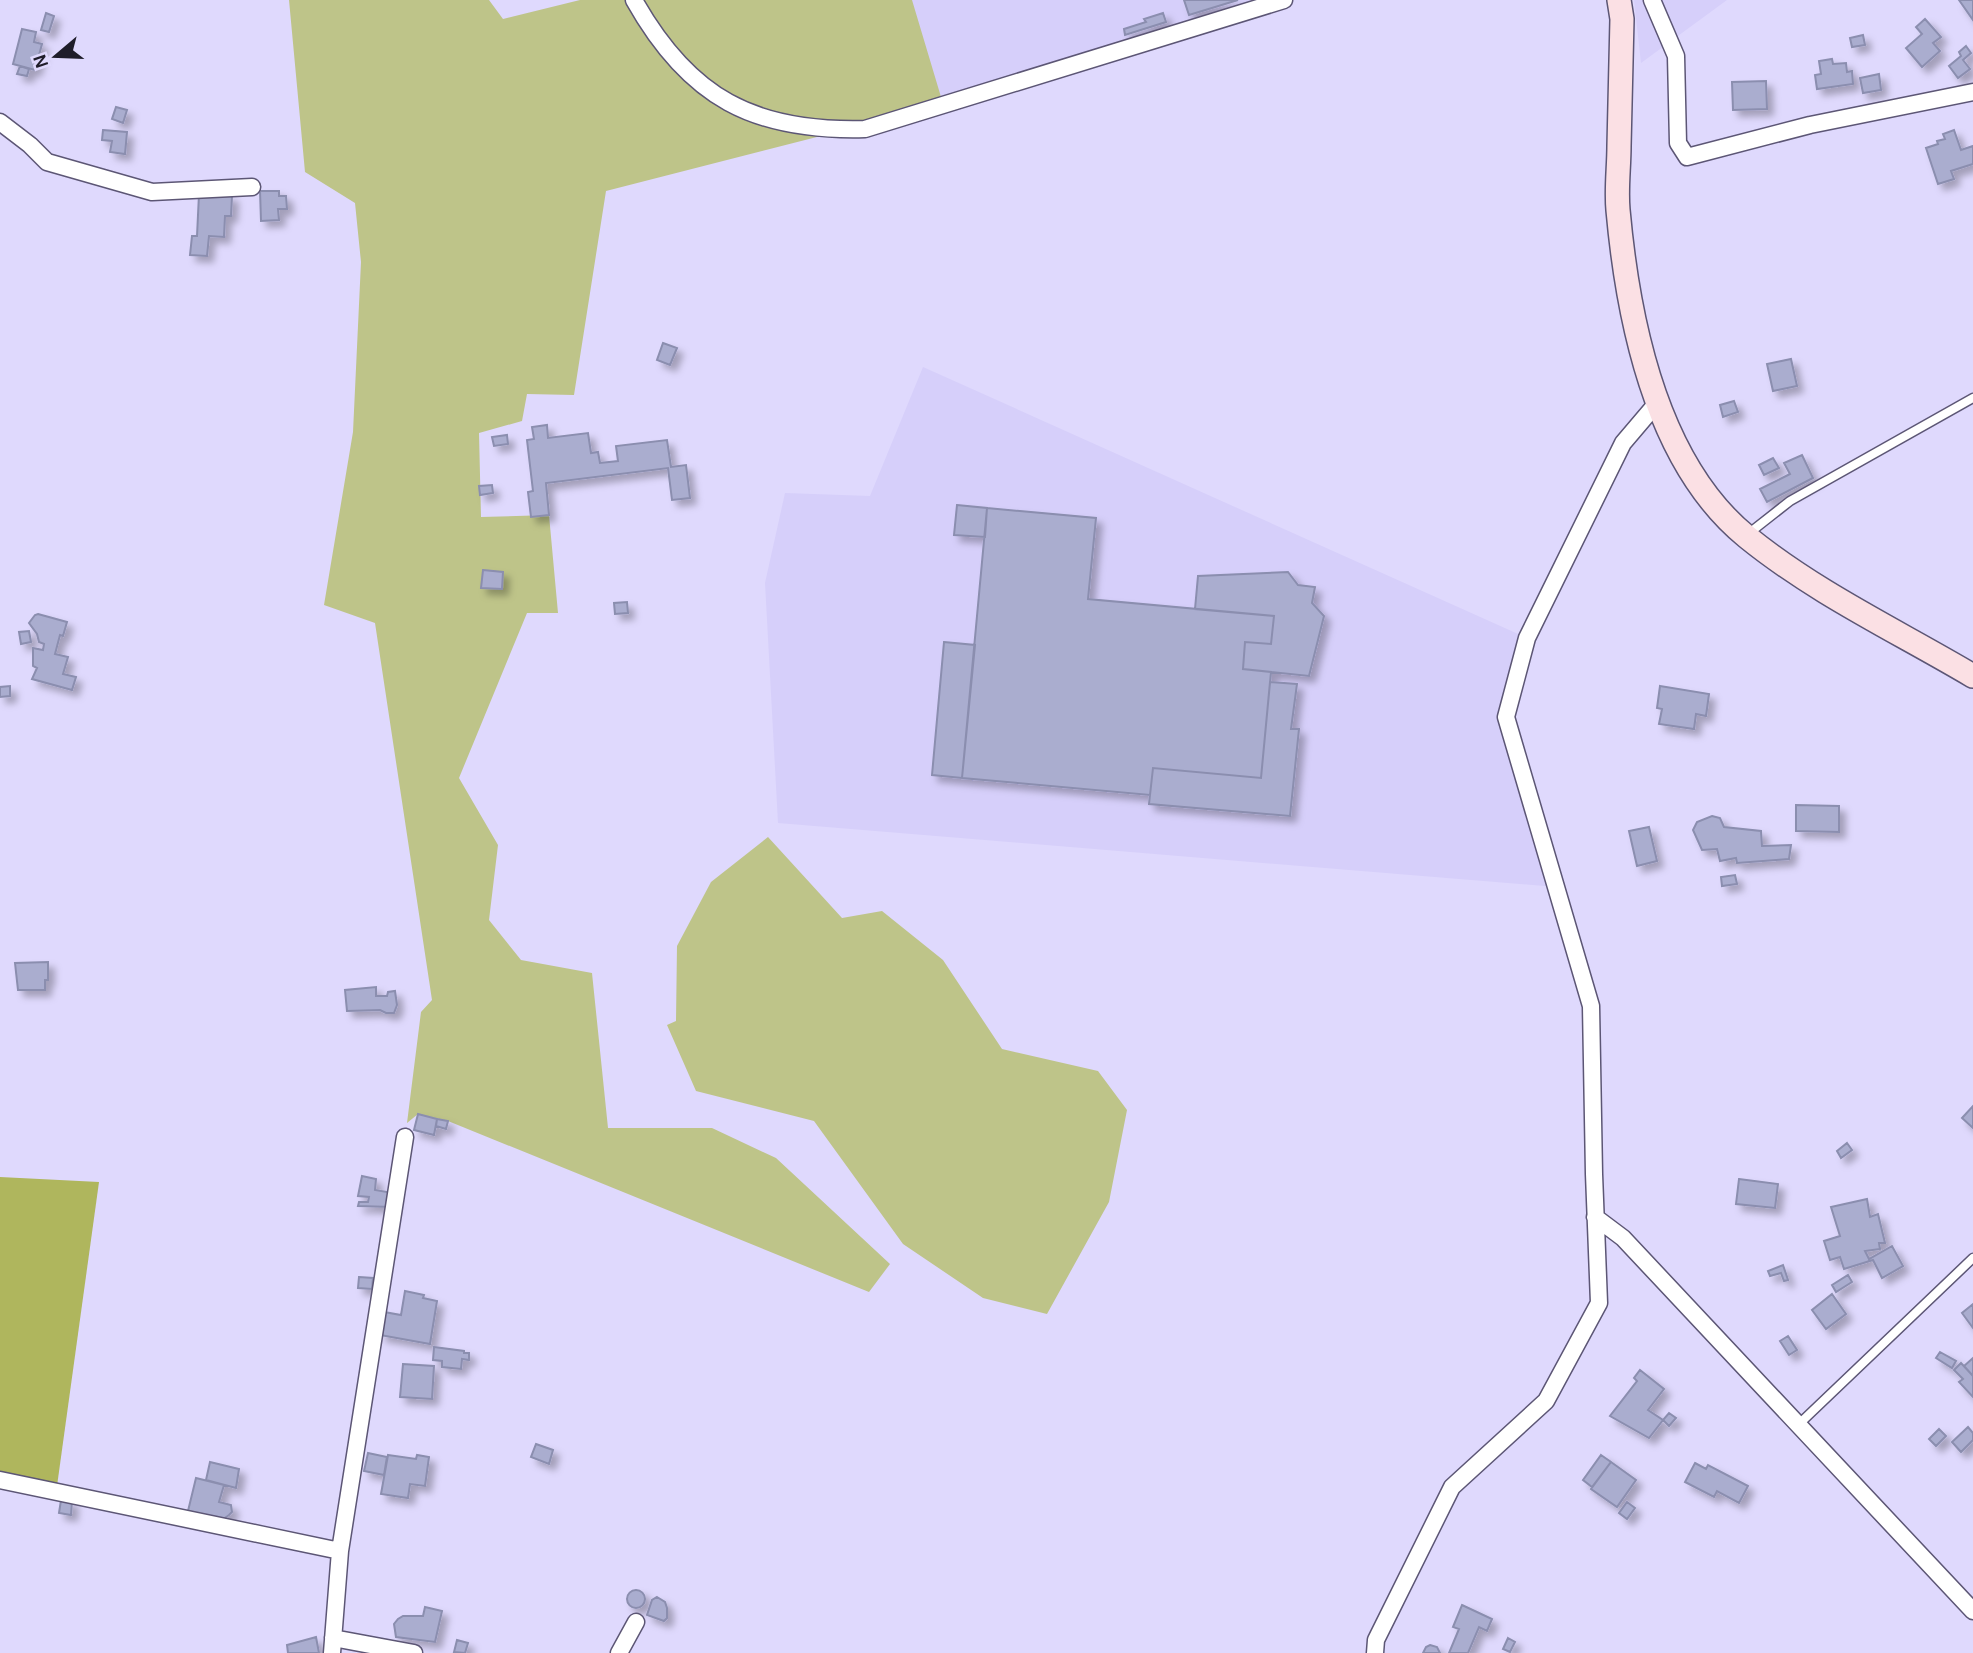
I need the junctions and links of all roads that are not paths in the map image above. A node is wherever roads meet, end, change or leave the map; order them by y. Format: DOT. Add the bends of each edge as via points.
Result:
graph roads {
  1 [pos="634,0"];
  2 [pos="1284,0"];
  3 [pos="1619,0"];
  4 [pos="1652,0"];
  5 [pos="1973,92"];
  6 [pos="0,122"];
  7 [pos="252,187"];
  8 [pos="1973,398"];
  9 [pos="1657,403"];
  10 [pos="1745,536"];
  11 [pos="1973,676"];
  12 [pos="405,1137"];
  13 [pos="1595,1217"];
  14 [pos="1973,1258"];
  15 [pos="1798,1424"];
  16 [pos="0,1480"];
  17 [pos="340,1551"];
  18 [pos="1973,1611"];
  19 [pos="636,1622"];
  20 [pos="333,1646"];
  21 [pos="414,1653"];
  22 [pos="619,1653"];
  23 [pos="1375,1653"];
  1 -- 2 [label="street" via="652,31 692,78 719,98 747,112 825,130 866,129"];
  3 -- 9 [label="main road" via="1618,208 1631,309"];
  4 -- 5 [label="street" via="1676,56 1678,143 1687,157 1810,125"];
  6 -- 7 [label="street" via="47,162 152,192"];
  8 -- 10 [label="lane" via="1790,501"];
  9 -- 10 [label="main road" via="1705,495"];
  9 -- 13 [label="street" via="1623,443 1527,638 1506,717 1591,1006"];
  10 -- 11 [label="main road" via="1796,573"];
  12 -- 17 [label="street"];
  13 -- 15 [label="street" via="1623,1238"];
  13 -- 23 [label="street" via="1599,1303 1546,1401 1452,1487 1376,1640"];
  14 -- 15 [label="lane"];
  15 -- 18 [label="street"];
  16 -- 17 [label="street"];
  17 -- 20 [label="street"];
  19 -- 22 [label="street"];
  20 -- 21 [label="street"];
}
